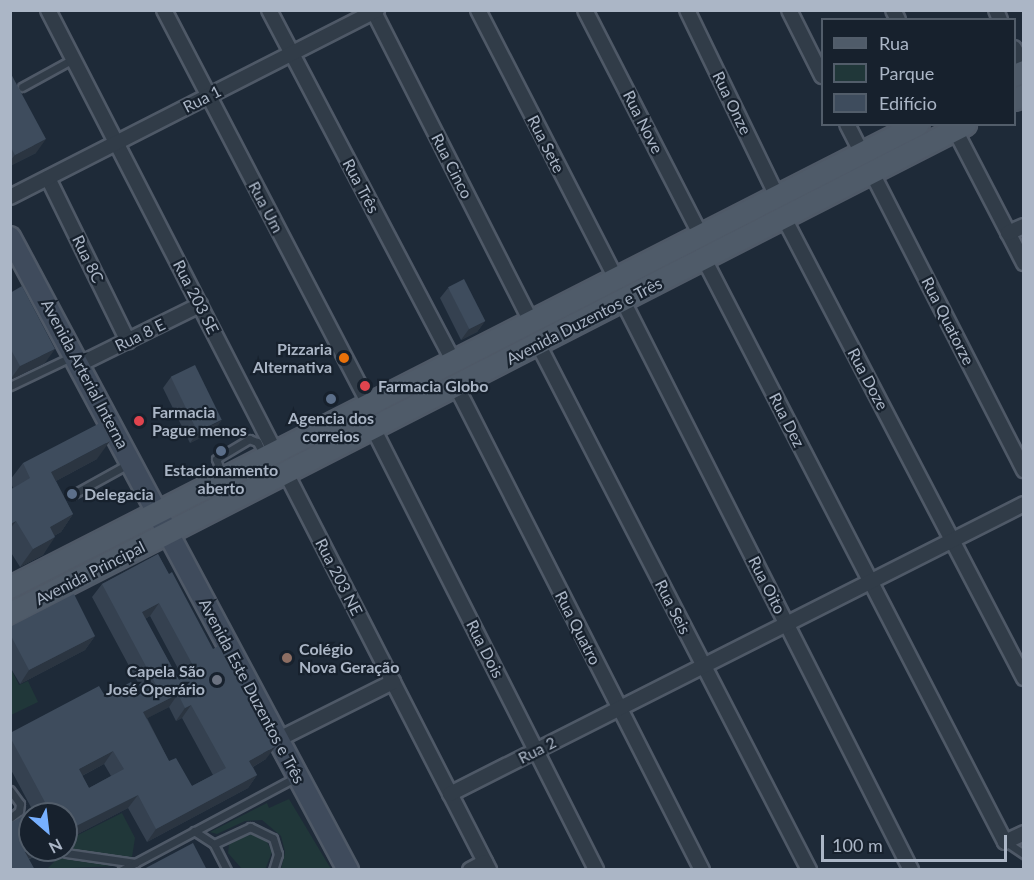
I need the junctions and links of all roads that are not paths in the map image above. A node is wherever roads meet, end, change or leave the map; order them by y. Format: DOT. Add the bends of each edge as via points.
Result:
graph roads {
  1 [pos="48,10"];
  2 [pos="164,10"];
  3 [pos="269,10"];
  4 [pos="478,10"];
  5 [pos="585,10"];
  6 [pos="687,10"];
  7 [pos="789,10"];
  8 [pos="375,11"];
  9 [pos="292,54"];
  10 [pos="73,59"];
  11 [pos="821,74"];
  12 [pos="22,87"];
  13 [pos="208,96"];
  14 [pos="848,126"];
  15 [pos="914,126"];
  16 [pos="960,127"];
  17 [pos="116,143"];
  18 [pos="861,153"];
  19 [pos="872,172"];
  20 [pos="48,178"];
  21 [pos="777,196"];
  22 [pos="10,197"];
  23 [pos="784,218"];
  24 [pos="1023,226"];
  25 [pos="1008,233"];
  26 [pos="700,234"];
  27 [pos="10,237"];
  28 [pos="704,259"];
  29 [pos="1023,263"];
  30 [pos="615,277"];
  31 [pos="623,301"];
  32 [pos="200,305"];
  33 [pos="531,321"];
  34 [pos="128,341"];
  35 [pos="538,344"];
  36 [pos="77,360"];
  37 [pos="453,361"];
  38 [pos="10,386"];
  39 [pos="456,386"];
  40 [pos="369,404"];
  41 [pos="373,428"];
  42 [pos="270,454"];
  43 [pos="132,462"];
  44 [pos="1023,470"];
  45 [pos="286,473"];
  46 [pos="72,495"];
  47 [pos="1023,504"];
  48 [pos="159,512"];
  49 [pos="169,532"];
  50 [pos="952,540"];
  51 [pos="870,581"];
  52 [pos="10,587"];
  53 [pos="10,613"];
  54 [pos="786,624"];
  55 [pos="704,666"];
  56 [pos="1023,678"];
  57 [pos="393,682"];
  58 [pos="619,708"];
  59 [pos="277,740"];
  60 [pos="536,750"];
  61 [pos="296,777"];
  62 [pos="10,790"];
  63 [pos="450,794"];
  64 [pos="10,818"];
  65 [pos="194,831"];
  66 [pos="1023,833"];
  67 [pos="1005,842"];
  68 [pos="214,844"];
  69 [pos="1023,854"];
  70 [pos="78,855"];
  71 [pos="135,862"];
  72 [pos="487,866"];
  73 [pos="122,870"];
  74 [pos="227,870"];
  75 [pos="273,870"];
  76 [pos="348,870"];
  77 [pos="470,870"];
  78 [pos="596,870"];
  79 [pos="702,870"];
  80 [pos="808,870"];
  81 [pos="912,870"];
  1 -- 10 [label="street, Rua 203 SE"];
  2 -- 13 [label="street, Rua Um"];
  3 -- 9 [label="street, Rua Três"];
  4 -- 30 [label="street, Rua Sete"];
  5 -- 26 [label="street, Rua Nove"];
  6 -- 21 [label="street, Rua Onze"];
  7 -- 11 [label="street"];
  8 -- 9 [label="street, Rua 1"];
  8 -- 33 [label="street, Rua Cinco"];
  9 -- 13 [label="street, Rua 1"];
  9 -- 37 [label="street, Rua Três"];
  10 -- 12 [label="lane"];
  10 -- 17 [label="street, Rua 203 SE"];
  13 -- 17 [label="street, Rua 1"];
  13 -- 40 [label="street, Rua Um"];
  14 -- 18 [label="street"];
  15 -- 18 [label="main road, Avenida Duzentos e Três"];
  16 -- 19 [label="main road, Avenida Duzentos e Três"];
  16 -- 25 [label="street"];
  17 -- 20 [label="street"];
  17 -- 32 [label="street, Rua 203 SE"];
  18 -- 21 [label="main road, Avenida Duzentos e Três"];
  19 -- 23 [label="main road, Avenida Duzentos e Três"];
  19 -- 44 [label="street, Rua Quatorze"];
  20 -- 22 [label="street"];
  20 -- 34 [label="street, Rua 8C"];
  21 -- 26 [label="main road, Avenida Duzentos e Três"];
  23 -- 28 [label="main road, Avenida Duzentos e Três"];
  23 -- 50 [label="street, Rua Doze"];
  24 -- 25 [label="street"];
  25 -- 29 [label="street"];
  26 -- 30 [label="main road, Avenida Duzentos e Três"];
  27 -- 36 [label="main road, Avenida Arterial Interna"];
  28 -- 31 [label="main road, Avenida Duzentos e Três"];
  28 -- 51 [label="street, Rua Dez"];
  30 -- 33 [label="main road, Avenida Duzentos e Três"];
  31 -- 35 [label="main road, Avenida Duzentos e Três"];
  31 -- 54 [label="street, Rua Oito"];
  32 -- 34 [label="street, Rua 8 E"];
  32 -- 42 [label="street, Rua 203 SE"];
  33 -- 37 [label="main road, Avenida Duzentos e Três"];
  34 -- 36 [label="street, Rua 8 E"];
  35 -- 39 [label="main road, Avenida Duzentos e Três"];
  35 -- 55 [label="street, Rua Seis"];
  36 -- 38 [label="lane"];
  36 -- 43 [label="main road, Avenida Arterial Interna"];
  37 -- 40 [label="main road, Avenida Duzentos e Três"];
  39 -- 41 [label="main road, Avenida Duzentos e Três"];
  39 -- 58 [label="street, Rua Quatro"];
  40 -- 42 [label="main road, Avenida Duzentos e Três"];
  41 -- 45 [label="main road, Avenida Duzentos e Três"];
  41 -- 60 [label="street, Rua Dois"];
  42 -- 48 [label="main road, Avenida Duzentos e Três"];
  43 -- 46 [label="lane"];
  43 -- 48 [label="main road, Avenida Arterial Interna"];
  45 -- 49 [label="main road, Avenida Duzentos e Três"];
  45 -- 57 [label="street, Rua 203 NE"];
  47 -- 50 [label="street"];
  48 -- 49 [label="main road, Avenida Este Duzentos e Três"];
  48 -- 52 [label="main road, Avenida Principal"];
  49 -- 53 [label="main road, Avenida Principal"];
  49 -- 59 [label="main road, Avenida Este Duzentos e Três"];
  50 -- 51 [label="street"];
  50 -- 56 [label="street, Rua Doze"];
  51 -- 54 [label="street, Rua 2"];
  51 -- 67 [label="street, Rua Dez"];
  54 -- 55 [label="street, Rua 2"];
  54 -- 81 [label="street, Rua Oito"];
  55 -- 58 [label="street, Rua 2"];
  55 -- 80 [label="street, Rua Seis"];
  57 -- 59 [label="street"];
  57 -- 63 [label="street, Rua 203 NE"];
  58 -- 60 [label="street, Rua 2"];
  58 -- 79 [label="street, Rua Quatro"];
  59 -- 61 [label="main road, Avenida Este Duzentos e Três"];
  60 -- 63 [label="street, Rua 2"];
  60 -- 78 [label="street, Rua Dois"];
  61 -- 65 [label="lane"];
  61 -- 76 [label="main road, Avenida Este Duzentos e Três"];
  62 -- 64 [label="lane" via="20,804 17,814"];
  63 -- 72 [label="street, Rua 203 NE"];
  65 -- 68 [label="lane"];
  65 -- 71 [label="lane"];
  66 -- 67 [label="street"];
  67 -- 69 [label="lane"];
  68 -- 74 [label="lane"];
  68 -- 75 [label="lane" via="242,828 259,828 276,846"];
  70 -- 71 [label="lane"];
  71 -- 73 [label="lane"];
  72 -- 77 [label="street, Rua 203 NE"];
}
